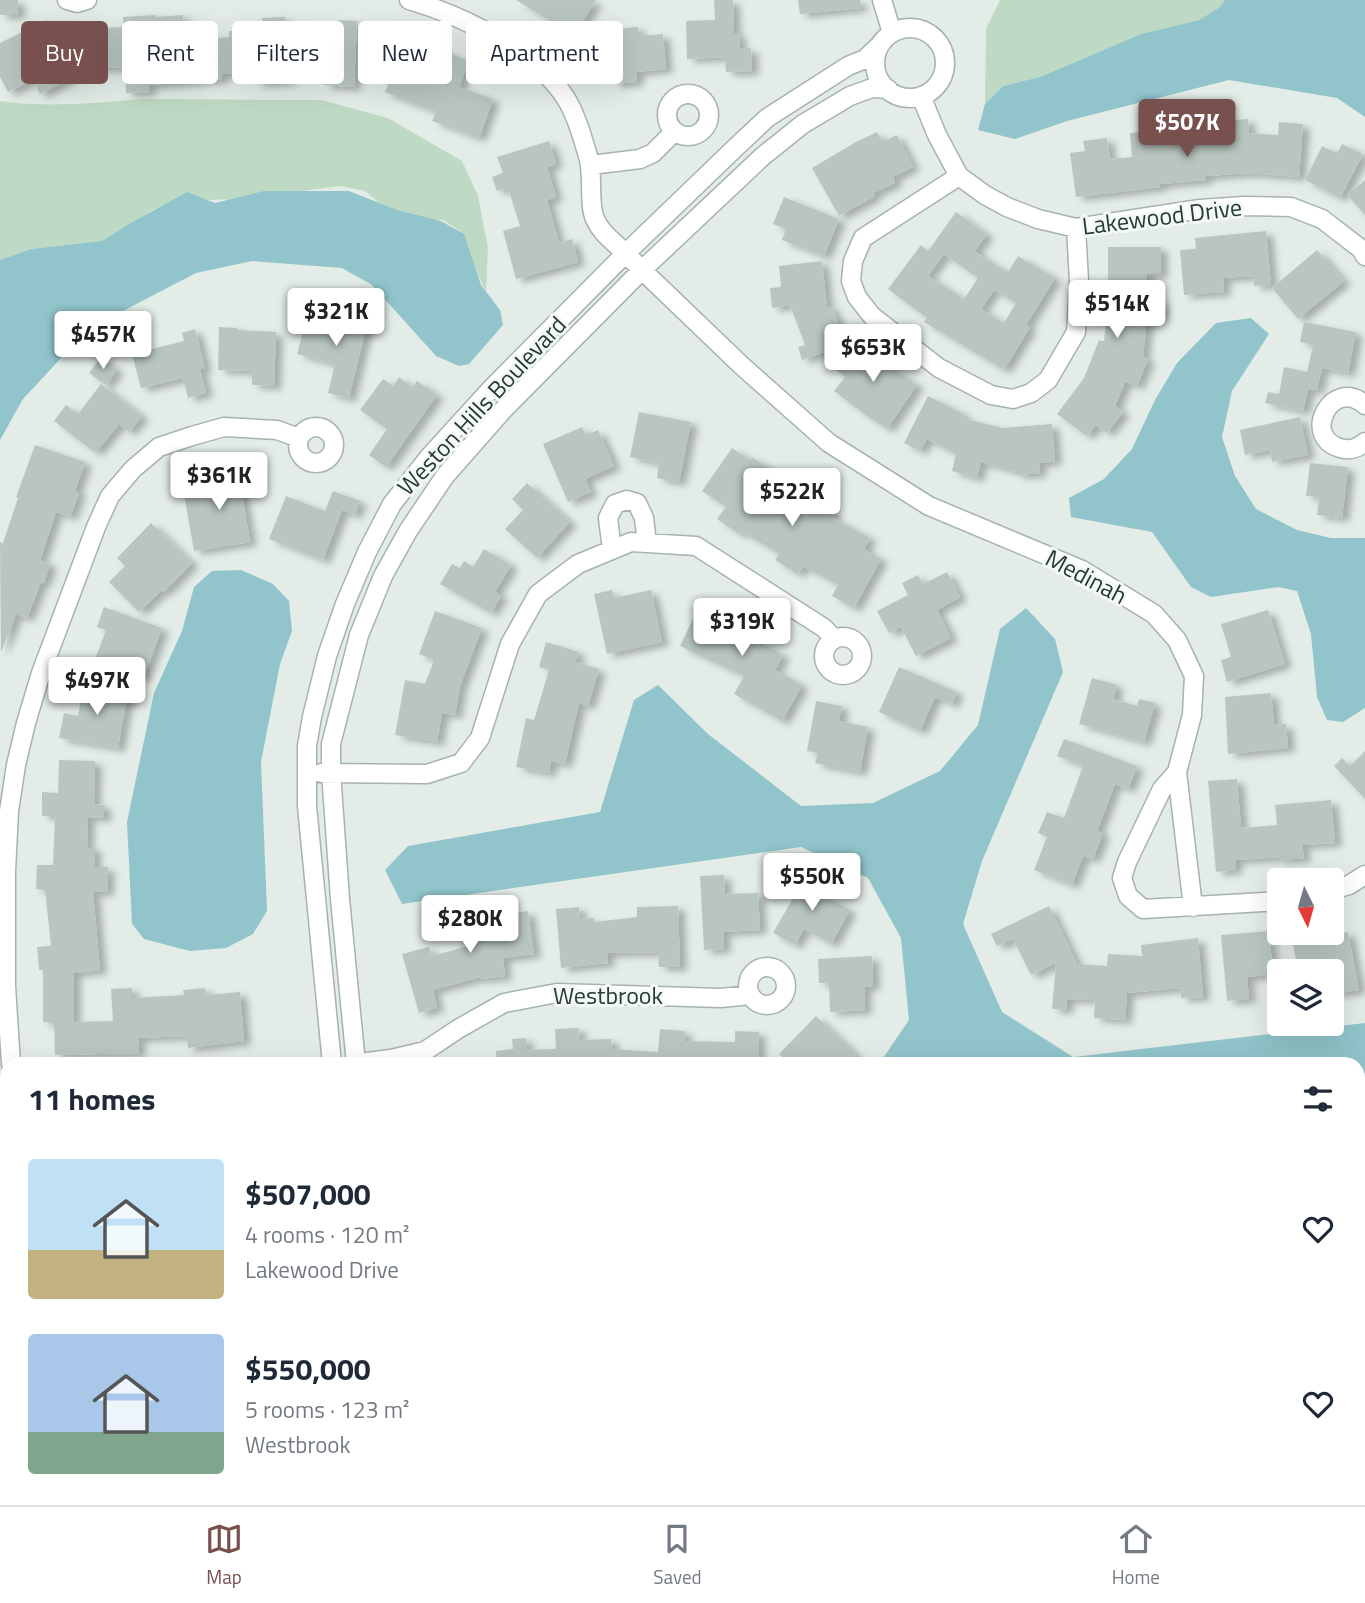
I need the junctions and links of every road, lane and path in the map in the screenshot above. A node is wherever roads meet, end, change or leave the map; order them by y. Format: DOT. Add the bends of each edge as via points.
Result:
graph roads {
  1 [pos="67,0"];
  2 [pos="87,0"];
  3 [pos="408,0"];
  4 [pos="882,0"];
  5 [pos="887,39"];
  6 [pos="888,89"];
  7 [pos="922,96"];
  8 [pos="674,132"];
  9 [pos="591,165"];
  10 [pos="959,176"];
  11 [pos="1076,228"];
  12 [pos="626,253"];
  13 [pos="1365,256"];
  14 [pos="642,270"];
  15 [pos="1364,401"];
  16 [pos="299,438"];
  17 [pos="1365,442"];
  18 [pos="647,543"];
  19 [pos="612,550"];
  20 [pos="834,639"];
  21 [pos="331,772"];
  22 [pos="1177,772"];
  23 [pos="307,774"];
  24 [pos="1365,875"];
  25 [pos="1344,886"];
  26 [pos="1267,902"];
  27 [pos="1193,907"];
  28 [pos="750,995"];
  29 [pos="11,1057"];
  30 [pos="330,1057"];
  31 [pos="354,1057"];
  32 [pos="400,1057"];
  1 -- 2 [label="street"];
  3 -- 9 [label="street, Medinah" via="477,27 541,69 565,97"];
  4 -- 5 [label="street"];
  5 -- 6 [label="street" via="876,66"];
  5 -- 7 [label="street" via="900,30 918,29 942,48 945,59 940,81"];
  5 -- 12 [label="street, Weston Hills Boulevard" via="865,59 768,118"];
  6 -- 7 [label="street" via="906,97"];
  6 -- 14 [label="street, Weston Hills Boulevard" via="872,88 850,96 803,124"];
  7 -- 10 [label="street, Lakewood Drive"];
  8 -- 9 [label="street" via="640,159"];
  9 -- 12 [label="street, Medinah" via="594,218 605,236"];
  10 -- 11 [label="street, Lakewood Drive" via="1007,207"];
  10 -- 11 [label="street" via="863,238 851,281 856,297 872,316 939,368 991,395 1013,399 1031,393 1048,380 1076,331"];
  11 -- 13 [label="street, Lakewood Drive" via="1200,209 1291,207 1322,219"];
  12 -- 14 [label="street, Medinah"];
  12 -- 23 [label="street, Weston Hills Boulevard" via="490,390 392,504 367,552 327,656 307,746"];
  14 -- 21 [label="street, Weston Hills Boulevard" via="486,429 445,476 408,531 359,635 331,744"];
  14 -- 22 [label="street, Medinah" via="829,443 929,506 1082,570 1154,614 1177,640 1194,676 1192,715"];
  15 -- 17 [label="street" via="1341,398 1332,402 1325,410 1322,430 1326,439 1343,449"];
  16 -- 29 [label="street" via="277,430 224,427 170,443 159,447 110,496 41,673 16,765 6,871"];
  18 -- 19 [label="street" via="631,542"];
  18 -- 19 [label="street" via="644,517 637,503 627,500 615,504 608,518"];
  18 -- 20 [label="street" via="696,546 824,628"];
  19 -- 21 [label="street" via="578,564 538,594 510,644 480,738 461,763 427,774"];
  21 -- 23 [label="street"];
  21 -- 31 [label="street, Weston Hills Boulevard"];
  22 -- 27 [label="street"];
  22 -- 27 [label="street, Medinah" via="1162,789 1122,878 1128,896 1143,909"];
  23 -- 30 [label="street, Weston Hills Boulevard"];
  24 -- 25 [label="street"];
  26 -- 27 [label="street, Medinah"];
  28 -- 32 [label="street, Westbrook" via="557,992 505,1003 425,1051"];
}
